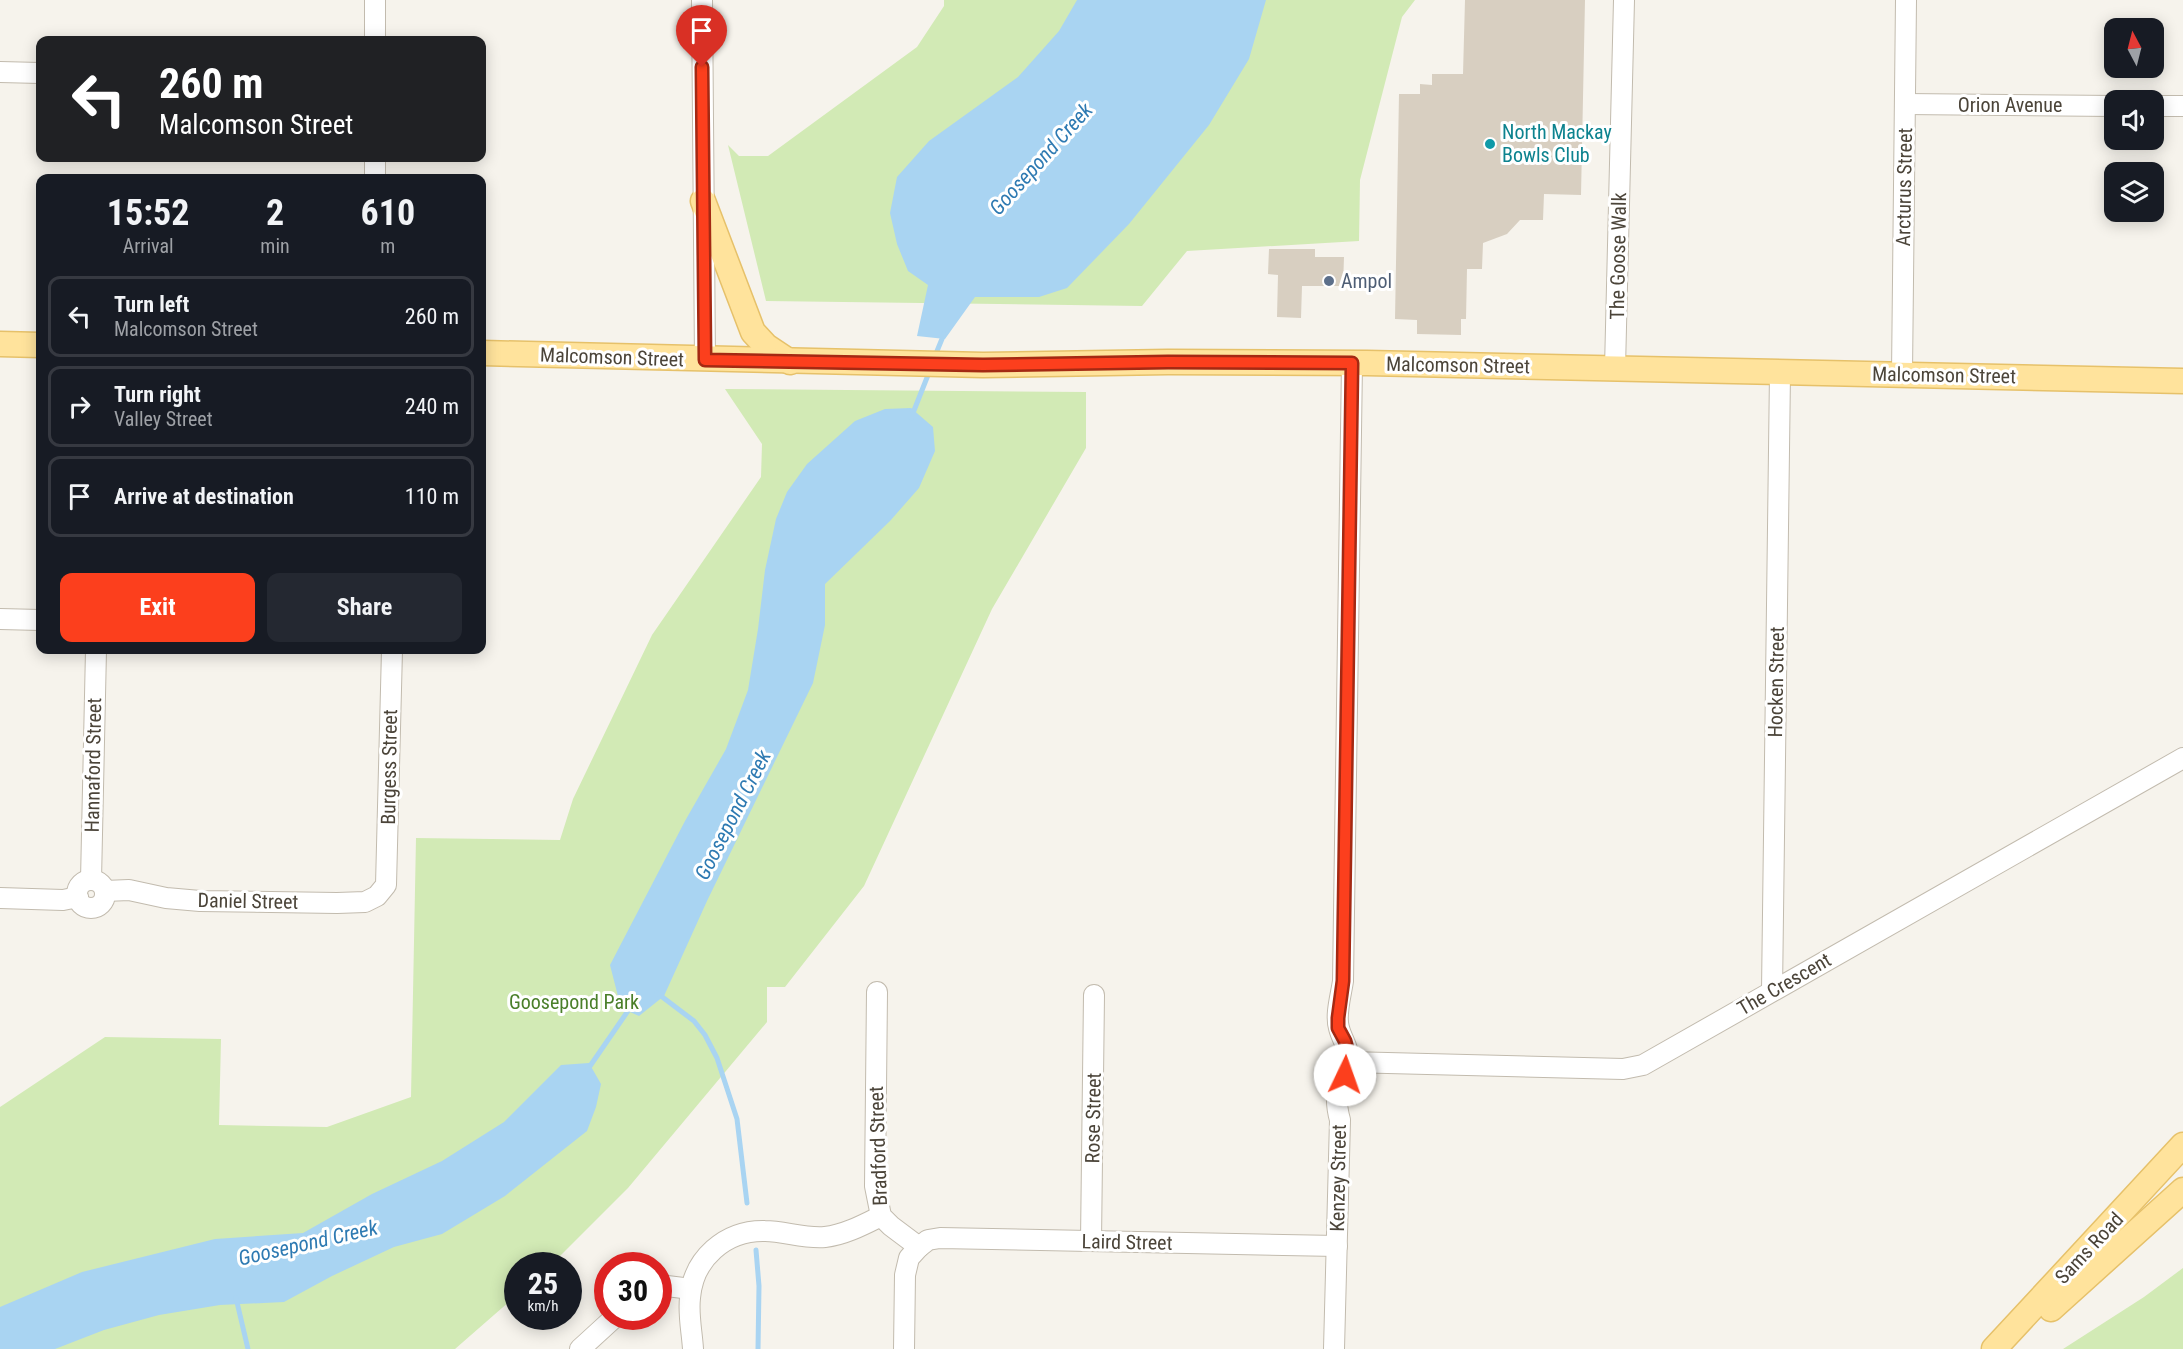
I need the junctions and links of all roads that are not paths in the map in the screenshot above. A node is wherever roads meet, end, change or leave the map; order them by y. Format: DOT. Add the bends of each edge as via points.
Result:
graph roads {
  1 [pos="375,0"];
  2 [pos="702,0"];
  3 [pos="1624,0"];
  4 [pos="1906,0"];
  5 [pos="375,36"];
  6 [pos="0,72"];
  7 [pos="36,73"];
  8 [pos="1905,104"];
  9 [pos="2104,106"];
  10 [pos="2164,106"];
  11 [pos="2183,106"];
  12 [pos="703,201"];
  13 [pos="0,344"];
  14 [pos="36,345"];
  15 [pos="486,353"];
  16 [pos="705,360"];
  17 [pos="790,362"];
  18 [pos="1352,363"];
  19 [pos="1615,368"];
  20 [pos="1780,373"];
  21 [pos="1902,374"];
  22 [pos="2183,381"];
  23 [pos="0,619"];
  24 [pos="36,620"];
  25 [pos="96,654"];
  26 [pos="392,654"];
  27 [pos="2183,758"];
  28 [pos="98,885"];
  29 [pos="387,885"];
  30 [pos="0,898"];
  31 [pos="1772,991"];
  32 [pos="877,992"];
  33 [pos="1094,995"];
  34 [pos="1348,1062"];
  35 [pos="2183,1145"];
  36 [pos="2183,1190"];
  37 [pos="880,1216"];
  38 [pos="1091,1241"];
  39 [pos="919,1246"];
  40 [pos="1337,1246"];
  41 [pos="672,1287"];
  42 [pos="691,1289"];
  43 [pos="601,1330"];
  44 [pos="580,1349"];
  45 [pos="693,1349"];
  46 [pos="904,1349"];
  47 [pos="1335,1349"];
  48 [pos="1994,1349"];
  49 [pos="2004,1349"];
  1 -- 5 [label="street"];
  2 -- 12 [label="street"];
  3 -- 19 [label="street, The Goose Walk"];
  4 -- 8 [label="street, Arcturus Street"];
  6 -- 7 [label="street"];
  8 -- 9 [label="street, Orion Avenue"];
  8 -- 21 [label="street, Arcturus Street"];
  10 -- 11 [label="street"];
  12 -- 16 [label="street"];
  12 -- 17 [label="main road" via="753,332"];
  13 -- 14 [label="main road"];
  15 -- 16 [label="main road, Malcomson Street"];
  16 -- 17 [label="main road, Malcomson Street"];
  17 -- 18 [label="main road, Malcomson Street"];
  18 -- 19 [label="main road, Malcomson Street"];
  18 -- 34 [label="street" via="1343,981 1338,1018"];
  19 -- 20 [label="main road, Malcomson Street"];
  20 -- 21 [label="main road, Malcomson Street"];
  20 -- 31 [label="street, Hocken Street"];
  21 -- 22 [label="main road, Malcomson Street"];
  23 -- 24 [label="street"];
  25 -- 28 [label="street, Hannaford Street"];
  26 -- 29 [label="street, Burgess Street"];
  27 -- 31 [label="street, The Crescent"];
  28 -- 29 [label="street, Daniel Street" via="200,901 337,903 365,902"];
  28 -- 30 [label="street" via="105,896 101,904 92,908 84,906 78,897"];
  31 -- 34 [label="street, The Crescent" via="1643,1065 1623,1069"];
  32 -- 37 [label="street, Bradford Street" via="875,1158"];
  33 -- 38 [label="street, Rose Street"];
  34 -- 40 [label="street, Kenzey Street" via="1337,1106"];
  35 -- 48 [label="main road, Sams Road"];
  36 -- 49 [label="main road, Sams Road"];
  37 -- 39 [label="street, Bradford Street"];
  37 -- 42 [label="street" via="829,1236 763,1231 724,1241 711,1250 697,1270"];
  38 -- 39 [label="street, Laird Street" via="940,1238"];
  38 -- 40 [label="street, Laird Street"];
  39 -- 46 [label="street" via="909,1258 905,1275"];
  40 -- 47 [label="street, Kenzey Street"];
  41 -- 42 [label="street"];
  42 -- 45 [label="street"];
  43 -- 44 [label="street"];
}
